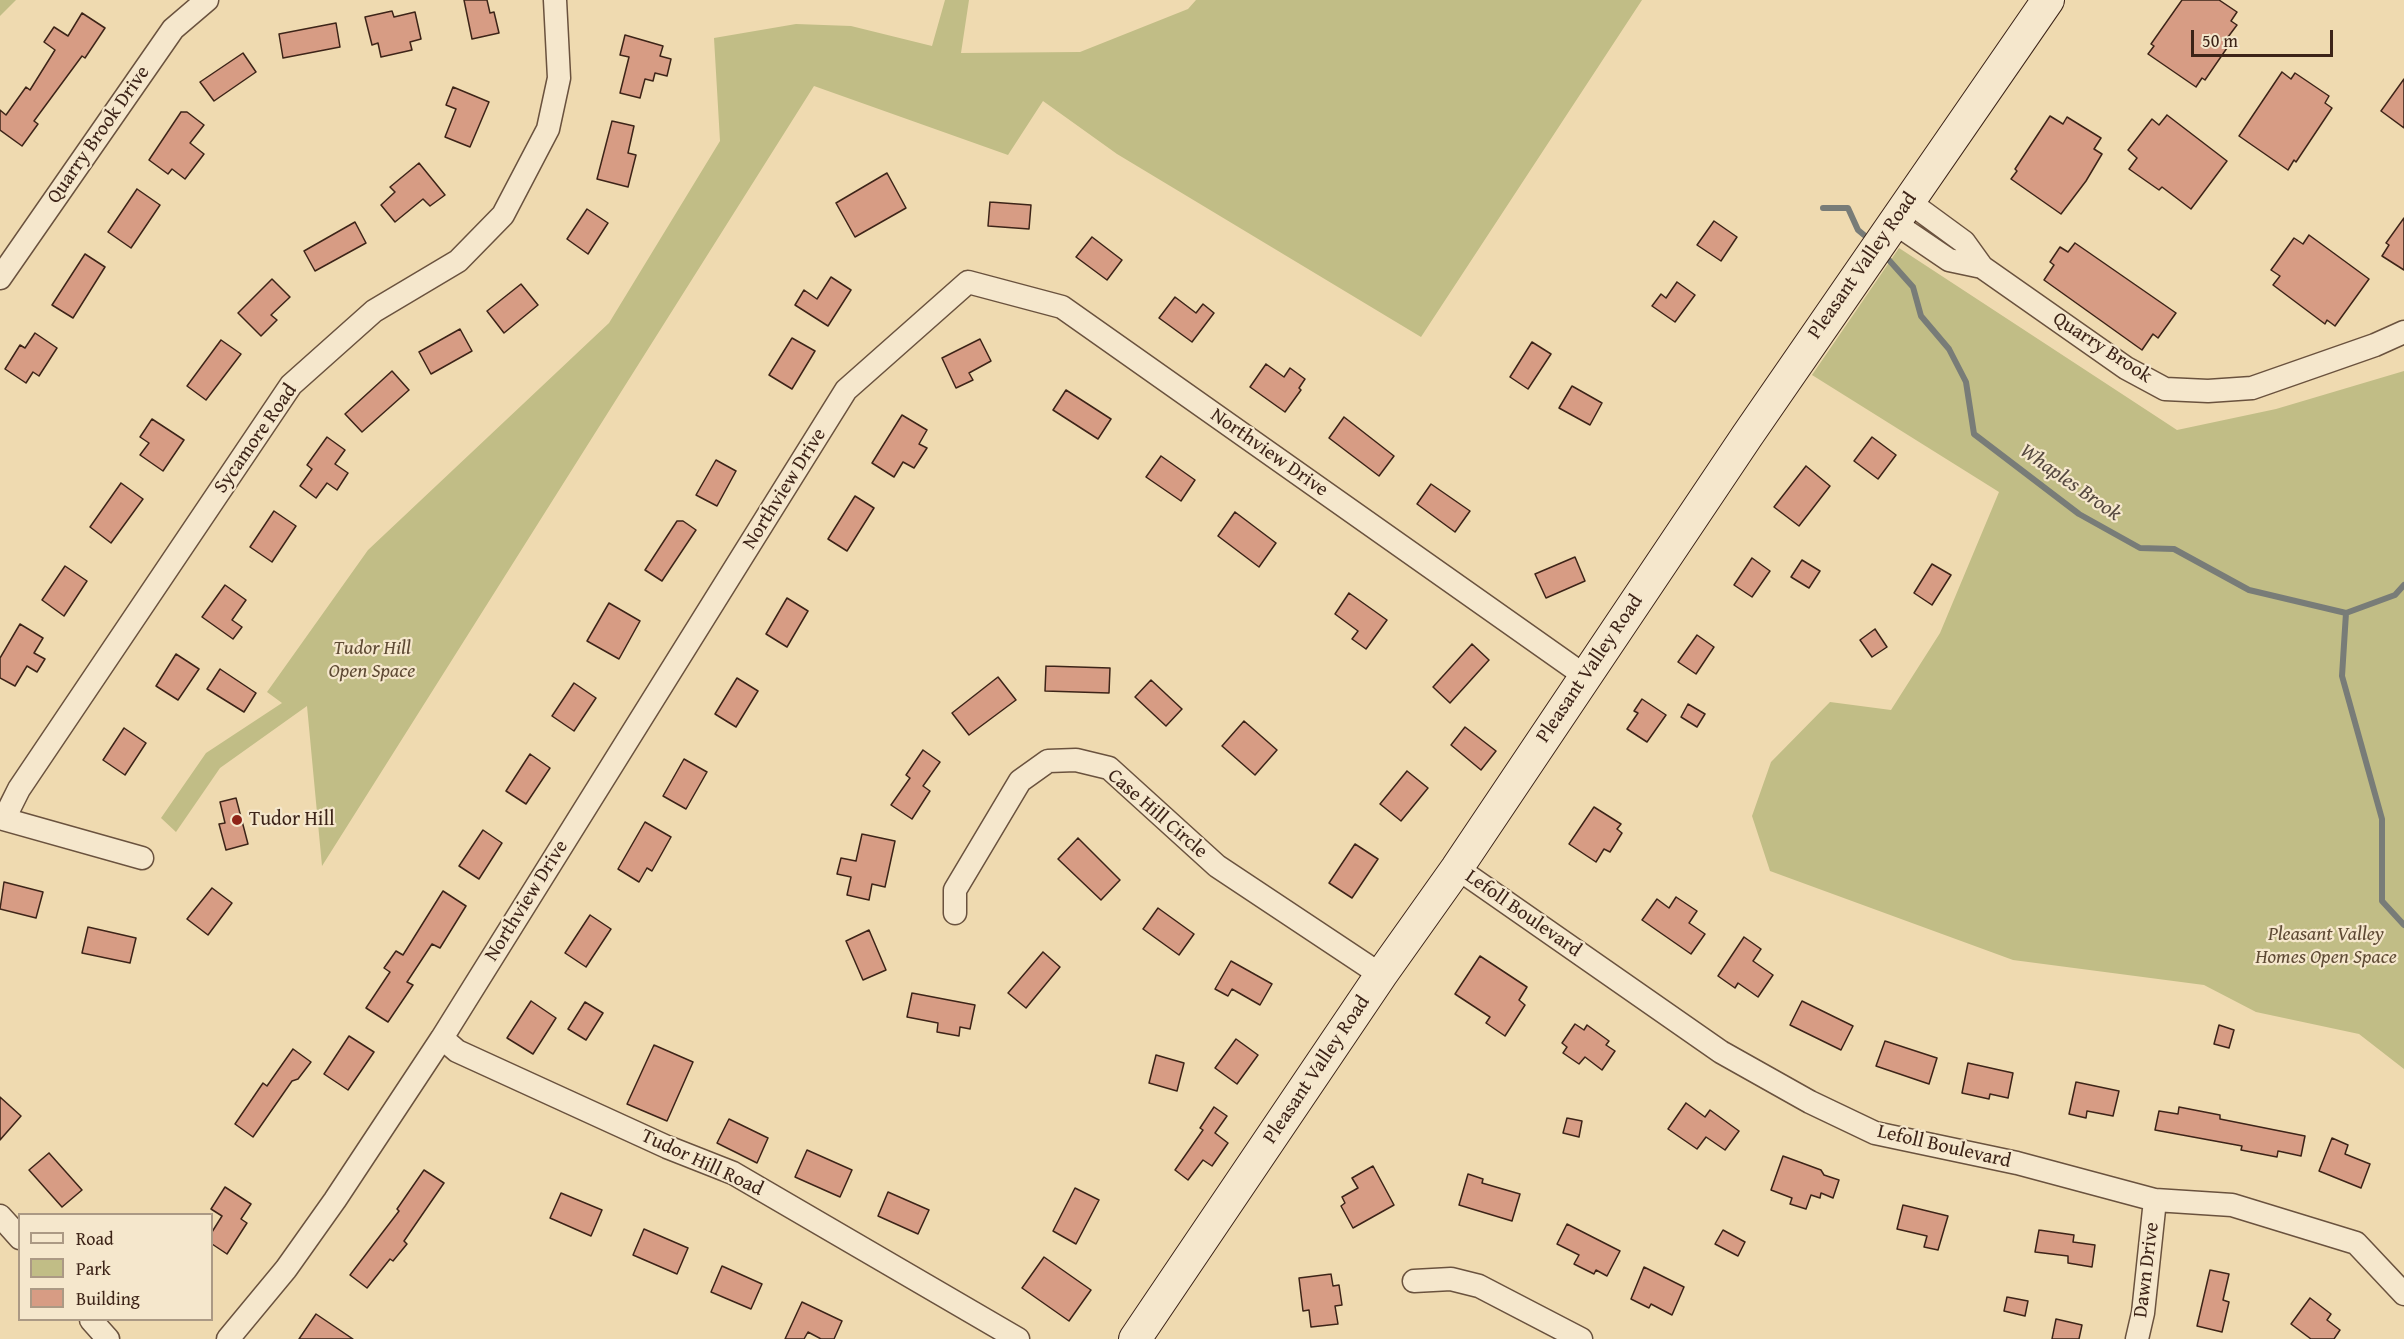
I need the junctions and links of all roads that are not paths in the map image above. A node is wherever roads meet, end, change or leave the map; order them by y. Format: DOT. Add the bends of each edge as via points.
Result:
graph roads {
  1 [pos="207,0"];
  2 [pos="555,0"];
  3 [pos="2048,0"];
  4 [pos="1900,211"];
  5 [pos="0,278"];
  6 [pos="2404,332"];
  7 [pos="1586,676"];
  8 [pos="2,819"];
  9 [pos="142,858"];
  10 [pos="1457,868"];
  11 [pos="955,913"];
  12 [pos="1381,975"];
  13 [pos="442,1038"];
  14 [pos="2155,1200"];
  15 [pos="0,1216"];
  16 [pos="18,1236"];
  17 [pos="1414,1281"];
  18 [pos="2404,1294"];
  19 [pos="92,1321"];
  20 [pos="108,1339"];
  21 [pos="228,1339"];
  22 [pos="1018,1339"];
  23 [pos="1135,1339"];
  24 [pos="1581,1339"];
  25 [pos="2136,1339"];
  1 -- 5 [label="street, Quarry Brook Drive" via="172,29"];
  2 -- 8 [label="street, Sycamore Road" via="559,78 548,129 503,215 458,261 374,311 291,385"];
  3 -- 4 [label="main road, Pleasant Valley Road"];
  4 -- 6 [label="street, Quarry Brook" via="1964,242 1982,267 2126,368 2165,389 2252,388"];
  4 -- 7 [label="main road, Pleasant Valley Road"];
  7 -- 10 [label="main road, Pleasant Valley Road"];
  7 -- 13 [label="street, Northview Drive" via="1062,307 968,282 846,390"];
  8 -- 9 [label="street"];
  10 -- 12 [label="main road, Pleasant Valley Road"];
  10 -- 14 [label="street, Lefoll Boulevard" via="1721,1052 1875,1133 2017,1163"];
  11 -- 12 [label="street, Case Hill Circle" via="955,890 1020,781 1048,761 1076,759 1109,768 1217,866"];
  12 -- 23 [label="main road, Pleasant Valley Road"];
  13 -- 21 [label="street, Northview Drive" via="286,1269"];
  13 -- 22 [label="street, Tudor Hill Road" via="457,1051 733,1173"];
  14 -- 18 [label="street, Lefoll Boulevard" via="2232,1205 2356,1243"];
  14 -- 25 [label="street, Dawn Drive" via="2143,1313"];
  15 -- 16 [label="street"];
  17 -- 24 [label="street" via="1451,1279 1479,1286"];
  19 -- 20 [label="street"];
}
